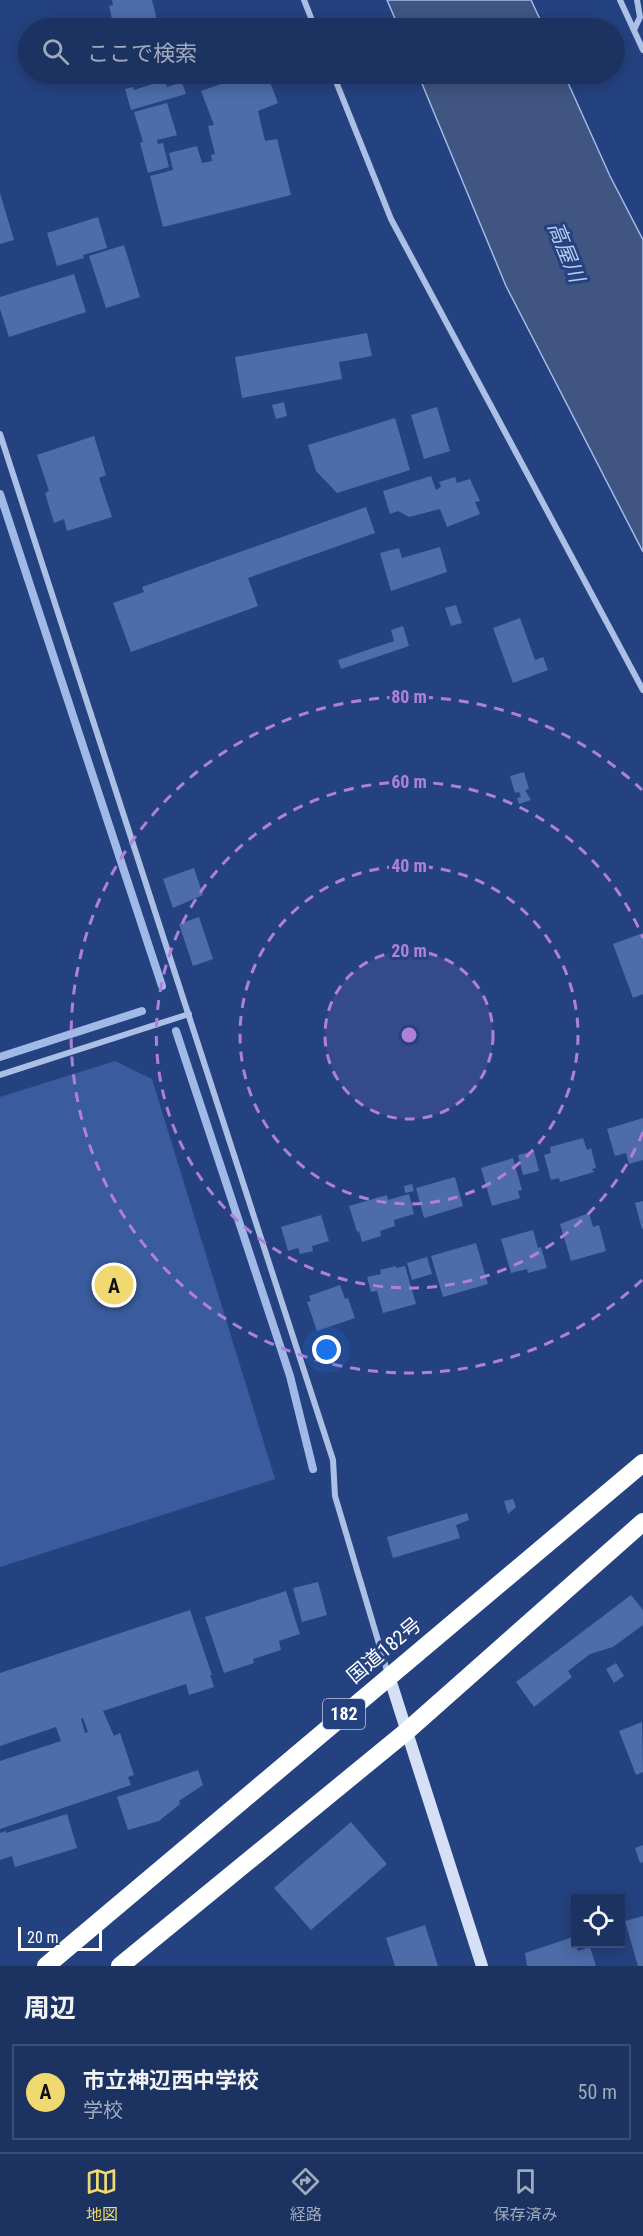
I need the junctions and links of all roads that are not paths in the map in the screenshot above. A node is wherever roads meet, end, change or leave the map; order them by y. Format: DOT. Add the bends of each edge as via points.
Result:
graph roads {
  1 [pos="304,0"];
  2 [pos="620,0"];
  3 [pos="637,0"];
  4 [pos="311,18"];
  5 [pos="634,30"];
  6 [pos="643,50"];
  7 [pos="337,84"];
  8 [pos="0,434"];
  9 [pos="643,690"];
  10 [pos="189,1014"];
  11 [pos="0,1075"];
  12 [pos="643,1463"];
  13 [pos="643,1522"];
  14 [pos="389,1676"];
  15 [pos="407,1731"];
  16 [pos="46,1966"];
  17 [pos="120,1966"];
  18 [pos="482,1966"];
  1 -- 4 [label="street"];
  2 -- 5 [label="street"];
  3 -- 5 [label="street" via="640,16"];
  5 -- 6 [label="street"];
  7 -- 9 [label="street" via="391,219"];
  8 -- 10 [label="street"];
  10 -- 11 [label="street"];
  10 -- 14 [label="street" via="333,1460 335,1496"];
  12 -- 14 [label="highway, 国道182号 / 182"];
  13 -- 15 [label="highway, 182"];
  14 -- 15 [label="street"];
  14 -- 16 [label="highway, 国道182号 / 182"];
  15 -- 17 [label="highway, 182"];
  15 -- 18 [label="street"];
}
